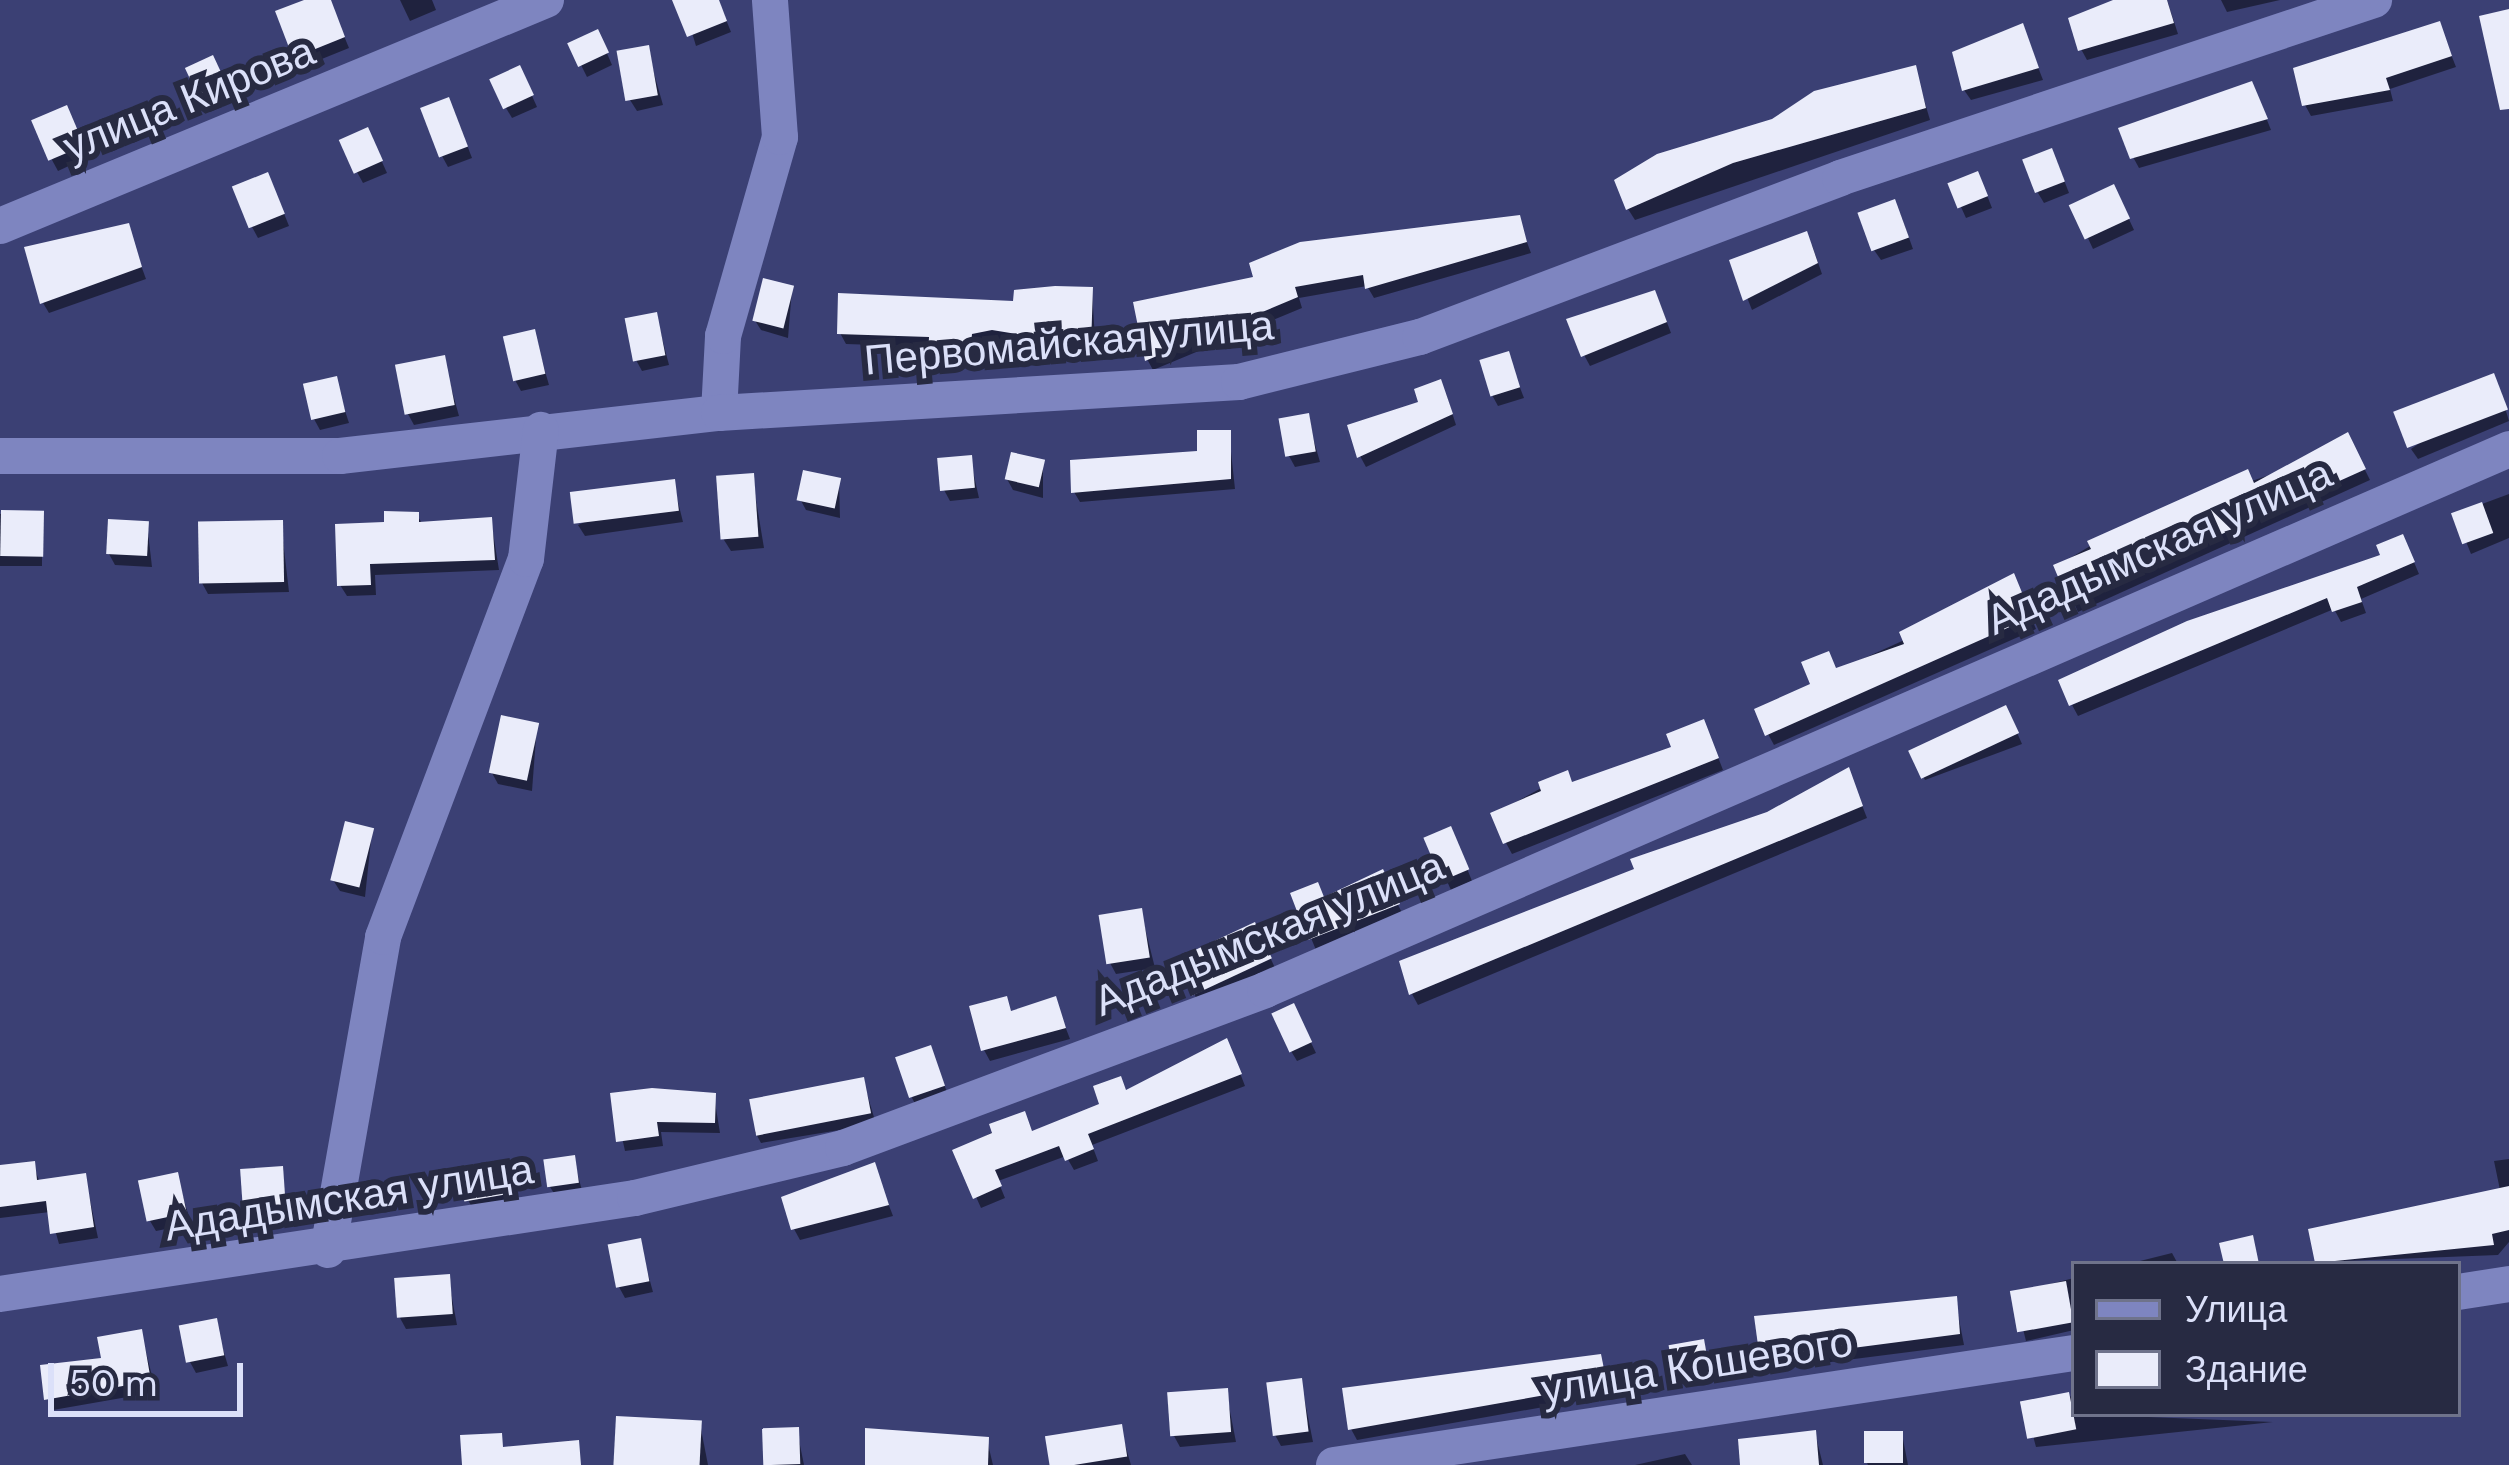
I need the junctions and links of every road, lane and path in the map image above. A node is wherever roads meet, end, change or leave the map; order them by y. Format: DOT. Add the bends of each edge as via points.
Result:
graph roads {
  1 [pos="546,0"];
  2 [pos="770,0"];
  3 [pos="2374,0"];
  4 [pos="0,226"];
  5 [pos="719,413"];
  6 [pos="541,430"];
  7 [pos="2509,449"];
  8 [pos="0,456"];
  9 [pos="328,1250"];
  10 [pos="2509,1283"];
  11 [pos="2461,1291"];
  12 [pos="0,1294"];
  13 [pos="2071,1353"];
  14 [pos="1334,1465"];
  1 -- 4 [label="street, улица Кирова"];
  2 -- 5 [label="street" via="781,137 723,336"];
  3 -- 5 [label="street, Первомайская улица" via="1840,178 1420,338 1239,382"];
  5 -- 6 [label="street, Первомайская улица"];
  6 -- 8 [label="street, Первомайская улица" via="340,456"];
  6 -- 9 [label="street" via="526,559 383,937"];
  7 -- 9 [label="street, Ададымская улица" via="1264,990 843,1148 635,1198"];
  9 -- 12 [label="street, Ададымская улица"];
  10 -- 11 [label="street"];
  13 -- 14 [label="street, улица Кошевого"];
}
